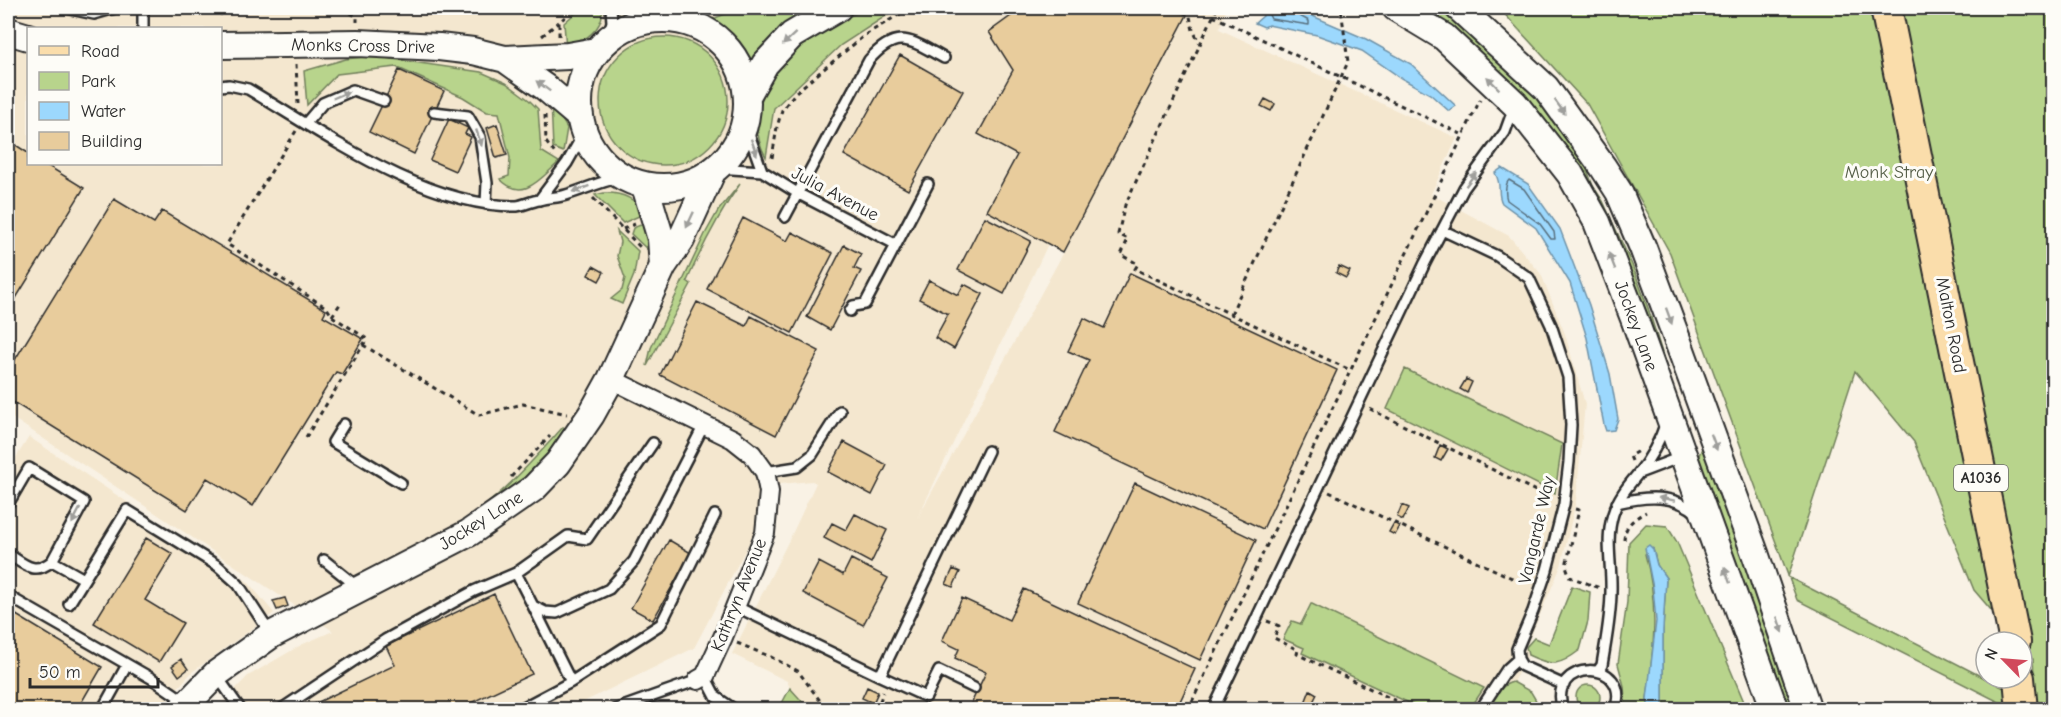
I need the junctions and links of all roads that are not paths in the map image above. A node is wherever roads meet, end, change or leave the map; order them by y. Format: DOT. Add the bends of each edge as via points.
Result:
graph roads {
  1 [pos="66,8"];
  2 [pos="115,8"];
  3 [pos="142,8"];
  4 [pos="611,8"];
  5 [pos="709,8"];
  6 [pos="838,8"];
  7 [pos="1396,8"];
  8 [pos="1459,8"];
  9 [pos="1886,8"];
  10 [pos="673,15"];
  11 [pos="143,27"];
  12 [pos="8,31"];
  13 [pos="27,37"];
  14 [pos="222,45"];
  15 [pos="601,45"];
  16 [pos="944,58"];
  17 [pos="505,59"];
  18 [pos="222,86"];
  19 [pos="747,96"];
  20 [pos="384,101"];
  21 [pos="1515,104"];
  22 [pos="434,112"];
  23 [pos="303,121"];
  24 [pos="745,123"];
  25 [pos="581,124"];
  26 [pos="714,170"];
  27 [pos="762,171"];
  28 [pos="633,181"];
  29 [pos="928,184"];
  30 [pos="799,194"];
  31 [pos="540,199"];
  32 [pos="486,204"];
  33 [pos="785,218"];
  34 [pos="1442,230"];
  35 [pos="897,239"];
  36 [pos="910,240"];
  37 [pos="663,266"];
  38 [pos="850,311"];
  39 [pos="1680,347"];
  40 [pos="611,379"];
  41 [pos="840,411"];
  42 [pos="1668,414"];
  43 [pos="344,424"];
  44 [pos="704,424"];
  45 [pos="652,443"];
  46 [pos="988,451"];
  47 [pos="1683,456"];
  48 [pos="765,472"];
  49 [pos="1639,473"];
  50 [pos="401,483"];
  51 [pos="1617,503"];
  52 [pos="8,504"];
  53 [pos="715,515"];
  54 [pos="1709,525"];
  55 [pos="8,554"];
  56 [pos="324,560"];
  57 [pos="52,561"];
  58 [pos="516,573"];
  59 [pos="84,579"];
  60 [pos="361,590"];
  61 [pos="8,596"];
  62 [pos="69,604"];
  63 [pos="533,606"];
  64 [pos="735,606"];
  65 [pos="2013,630"];
  66 [pos="271,635"];
  67 [pos="1518,659"];
  68 [pos="127,665"];
  69 [pos="1598,670"];
  70 [pos="216,674"];
  71 [pos="880,676"];
  72 [pos="701,678"];
  73 [pos="570,682"];
  74 [pos="1564,685"];
  75 [pos="974,688"];
  76 [pos="2020,690"];
  77 [pos="184,706"];
  78 [pos="522,708"];
  79 [pos="102,710"];
  80 [pos="241,710"];
  81 [pos="280,710"];
  82 [pos="614,710"];
  83 [pos="735,710"];
  84 [pos="1212,710"];
  85 [pos="1480,710"];
  86 [pos="1563,710"];
  87 [pos="1615,710"];
  88 [pos="1775,710"];
  89 [pos="1808,710"];
  90 [pos="2022,710"];
  1 -- 2 [label="lane" via="94,14"];
  3 -- 11 [label="lane"];
  4 -- 15 [label="lane" via="612,22"];
  5 -- 10 [label="street"];
  6 -- 19 [label="street, one-way" via="792,35 765,64"];
  21 -- 7 [label="street, Jockey Lane, one-way" via="1444,37"];
  8 -- 39 [label="street, Jockey Lane, one-way" via="1546,88 1604,167 1643,248"];
  9 -- 65 [label="main road, Malton Road / A1036"];
  10 -- 15 [label="street" via="626,26"];
  10 -- 19 [label="street" via="707,30 727,47 741,70"];
  12 -- 13 [label="street"];
  14 -- 17 [label="street, Monks Cross Drive" via="358,43 439,47"];
  15 -- 17 [label="street, Monks Cross Drive" via="568,56"];
  15 -- 25 [label="street" via="584,70 579,93"];
  16 -- 30 [label="lane" via="899,39 880,48 869,60"];
  25 -- 17 [label="street, Monks Cross Drive, one-way" via="546,88"];
  18 -- 23 [label="lane" via="248,89"];
  19 -- 24 [label="street"];
  23 -- 20 [label="lane, one-way" via="323,103 353,90"];
  34 -- 21 [label="lane, one-way" via="1464,188 1505,132"];
  42 -- 21 [label="street, Jockey Lane, one-way" via="1597,222 1570,174"];
  22 -- 32 [label="lane, one-way" via="468,116 480,137"];
  23 -- 32 [label="lane" via="390,171 440,192"];
  24 -- 26 [label="street" via="734,148"];
  24 -- 27 [label="lane, one-way"];
  25 -- 28 [label="street" via="606,166"];
  25 -- 31 [label="lane" via="567,163"];
  26 -- 27 [label="lane, Julia Avenue"];
  26 -- 28 [label="street" via="680,186"];
  26 -- 37 [label="street, Jockey Lane, one-way" via="681,240"];
  27 -- 30 [label="lane, Julia Avenue"];
  28 -- 31 [label="lane, one-way" via="602,181 564,196"];
  28 -- 37 [label="street" via="661,239"];
  29 -- 35 [label="lane"];
  30 -- 33 [label="lane"];
  30 -- 35 [label="lane, Julia Avenue"];
  31 -- 32 [label="lane" via="520,206"];
  34 -- 67 [label="lane, Vangarde Way" via="1497,256 1529,278 1551,325 1568,377 1570,434 1564,504 1547,570 1517,649"];
  34 -- 84 [label="lane"];
  35 -- 36 [label="lane, Julia Avenue"];
  35 -- 38 [label="lane" via="893,258 865,304 853,306"];
  37 -- 40 [label="street, Jockey Lane"];
  39 -- 47 [label="street" via="1684,407 1693,433 1693,441"];
  39 -- 89 [label="street, Jockey Lane, one-way"];
  40 -- 44 [label="street"];
  40 -- 60 [label="street, Jockey Lane" via="578,435 534,488 469,533"];
  41 -- 48 [label="lane" via="813,455 797,466"];
  42 -- 47 [label="street, Jockey Lane"];
  42 -- 49 [label="lane" via="1658,444"];
  43 -- 50 [label="lane" via="333,442"];
  44 -- 48 [label="street" via="733,439 752,454"];
  44 -- 63 [label="lane" via="634,561 609,589 557,613"];
  45 -- 58 [label="lane" via="587,539 568,536"];
  46 -- 71 [label="lane"];
  47 -- 49 [label="lane"];
  47 -- 54 [label="street, Jockey Lane"];
  48 -- 64 [label="street, Kathryn Avenue" via="769,492 765,533"];
  49 -- 51 [label="lane"];
  54 -- 51 [label="lane, one-way" via="1695,512 1666,499 1640,498"];
  51 -- 69 [label="lane" via="1608,547 1610,612"];
  52 -- 57 [label="lane, one-way" via="29,468 84,502"];
  53 -- 73 [label="lane" via="661,624"];
  88 -- 54 [label="street, Jockey Lane, one-way"];
  55 -- 57 [label="lane" via="34,569 44,568"];
  56 -- 60 [label="lane"];
  57 -- 59 [label="lane"];
  58 -- 63 [label="lane"];
  58 -- 81 [label="lane" via="474,591 385,640"];
  59 -- 62 [label="lane"];
  59 -- 66 [label="lane" via="127,510 218,566 238,584"];
  60 -- 66 [label="street, Jockey Lane"];
  61 -- 68 [label="lane"];
  63 -- 73 [label="lane"];
  64 -- 71 [label="lane"];
  64 -- 72 [label="street, Kathryn Avenue"];
  66 -- 70 [label="street, Jockey Lane"];
  67 -- 74 [label="lane" via="1522,666"];
  67 -- 85 [label="lane"];
  68 -- 77 [label="lane"];
  68 -- 79 [label="lane"];
  69 -- 74 [label="lane" via="1578,672"];
  69 -- 87 [label="lane" via="1616,687"];
  70 -- 77 [label="street, Jockey Lane"];
  70 -- 80 [label="lane"];
  71 -- 75 [label="lane" via="926,697 939,671"];
  72 -- 82 [label="lane"];
  72 -- 83 [label="lane" via="716,697"];
  73 -- 78 [label="lane"];
  74 -- 86 [label="lane"];
  76 -- 90 [label="main road"];
}
